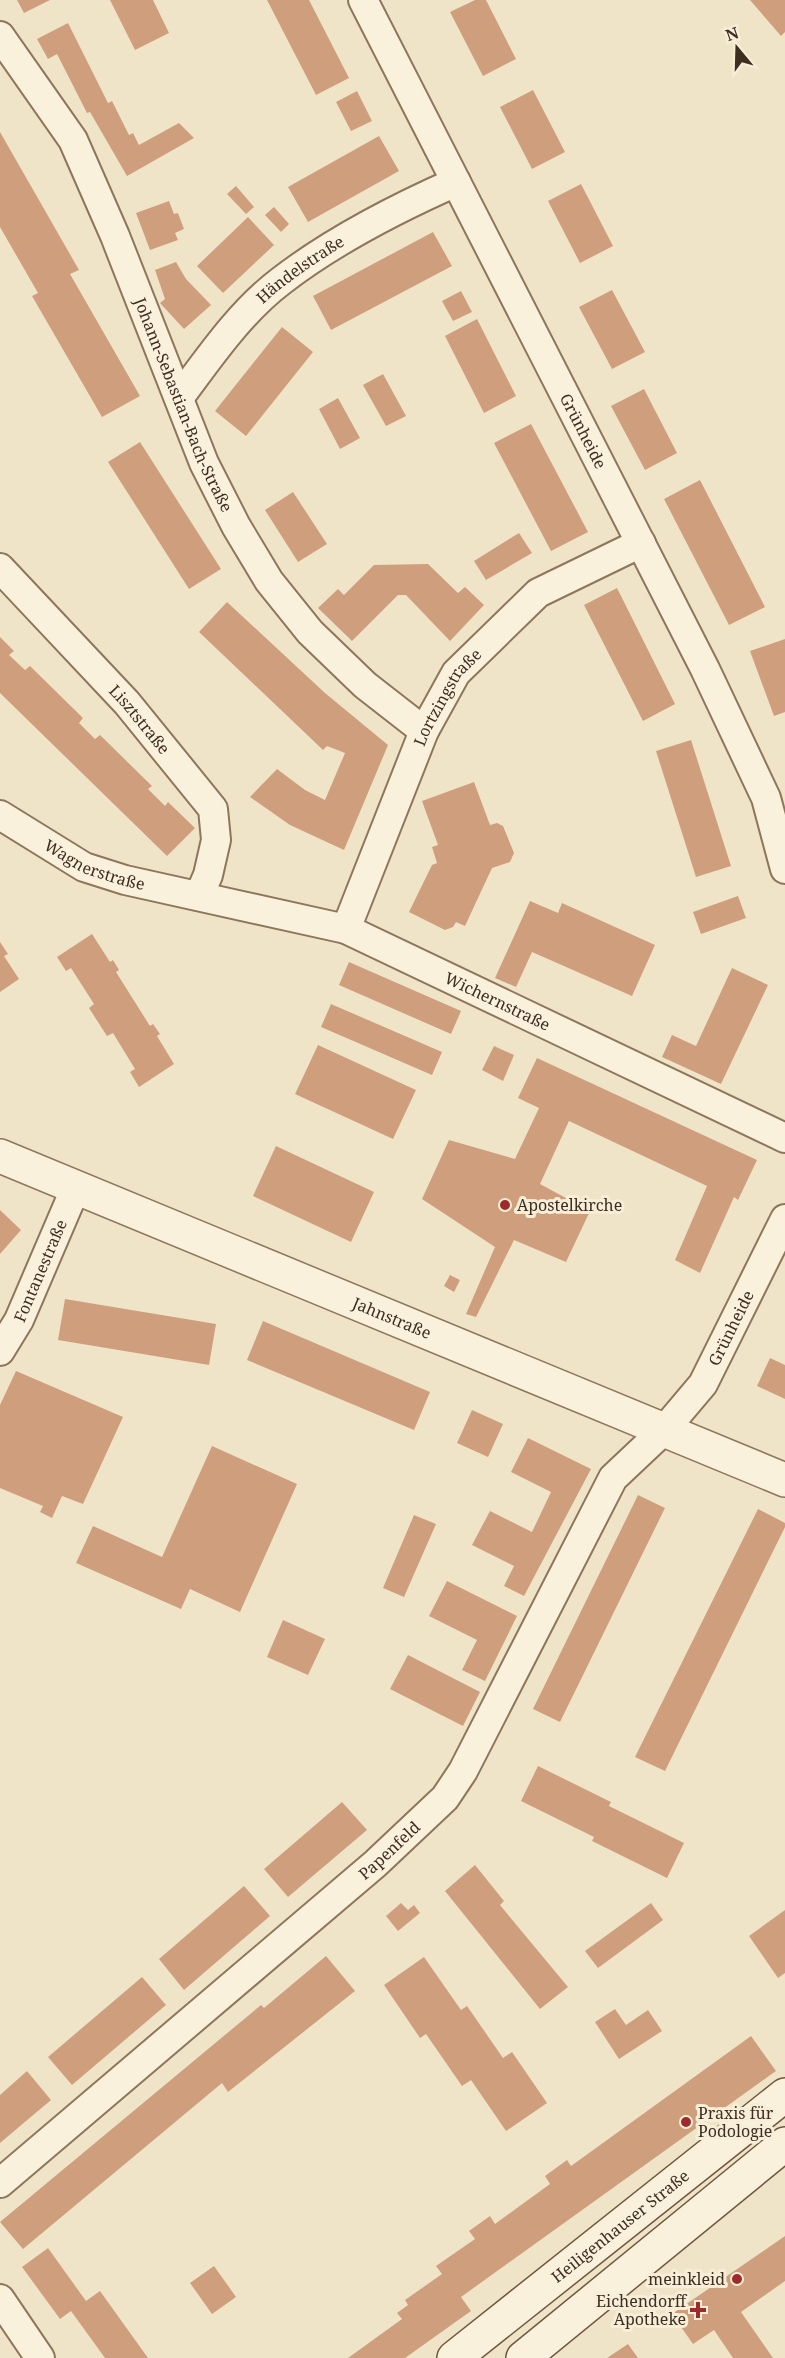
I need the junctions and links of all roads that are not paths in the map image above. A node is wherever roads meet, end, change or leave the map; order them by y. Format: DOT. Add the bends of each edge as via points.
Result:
graph roads {
  1 [pos="363,0"];
  2 [pos="0,36"];
  3 [pos="456,182"];
  4 [pos="179,399"];
  5 [pos="641,543"];
  6 [pos="0,568"];
  7 [pos="424,731"];
  8 [pos="0,815"];
  9 [pos="785,869"];
  10 [pos="199,896"];
  11 [pos="346,929"];
  12 [pos="785,1138"];
  13 [pos="0,1156"];
  14 [pos="76,1187"];
  15 [pos="785,1219"];
  16 [pos="0,1352"];
  17 [pos="665,1429"];
  18 [pos="785,1480"];
  19 [pos="785,2095"];
  20 [pos="785,2144"];
  21 [pos="0,2184"];
  22 [pos="0,2299"];
  23 [pos="40,2358"];
  24 [pos="454,2358"];
  25 [pos="523,2358"];
  1 -- 3 [label="street, Grünheide"];
  2 -- 4 [label="street, Johann-Sebastian-Bach-Straße" via="73,140"];
  3 -- 4 [label="street, Händelstraße" via="347,236 279,282 237,325"];
  3 -- 5 [label="street, Grünheide"];
  4 -- 7 [label="street, Johann-Sebastian-Bach-Straße" via="204,463 269,581 310,632 357,677"];
  5 -- 7 [label="street, Lortzingstraße" via="538,593 456,673"];
  5 -- 9 [label="street, Grünheide" via="765,798"];
  6 -- 10 [label="street, Lisztstraße" via="127,703 213,809 216,840"];
  7 -- 11 [label="street, Lortzingstraße"];
  8 -- 10 [label="street, Wagnerstraße" via="84,867 140,885"];
  10 -- 11 [label="street, Wichernstraße"];
  11 -- 12 [label="street, Wichernstraße"];
  13 -- 14 [label="street, Jahnstraße"];
  14 -- 16 [label="street, Fontanestraße" via="19,1320"];
  14 -- 17 [label="street, Jahnstraße"];
  15 -- 17 [label="street, Grünheide" via="703,1384"];
  17 -- 18 [label="street, Jahnstraße"];
  17 -- 21 [label="street, Papenfeld" via="613,1478 463,1771 445,1797 375,1864"];
  19 -- 24 [label="street, Heiligenhauser Straße"];
  20 -- 25 [label="street"];
  22 -- 23 [label="street"];
}
